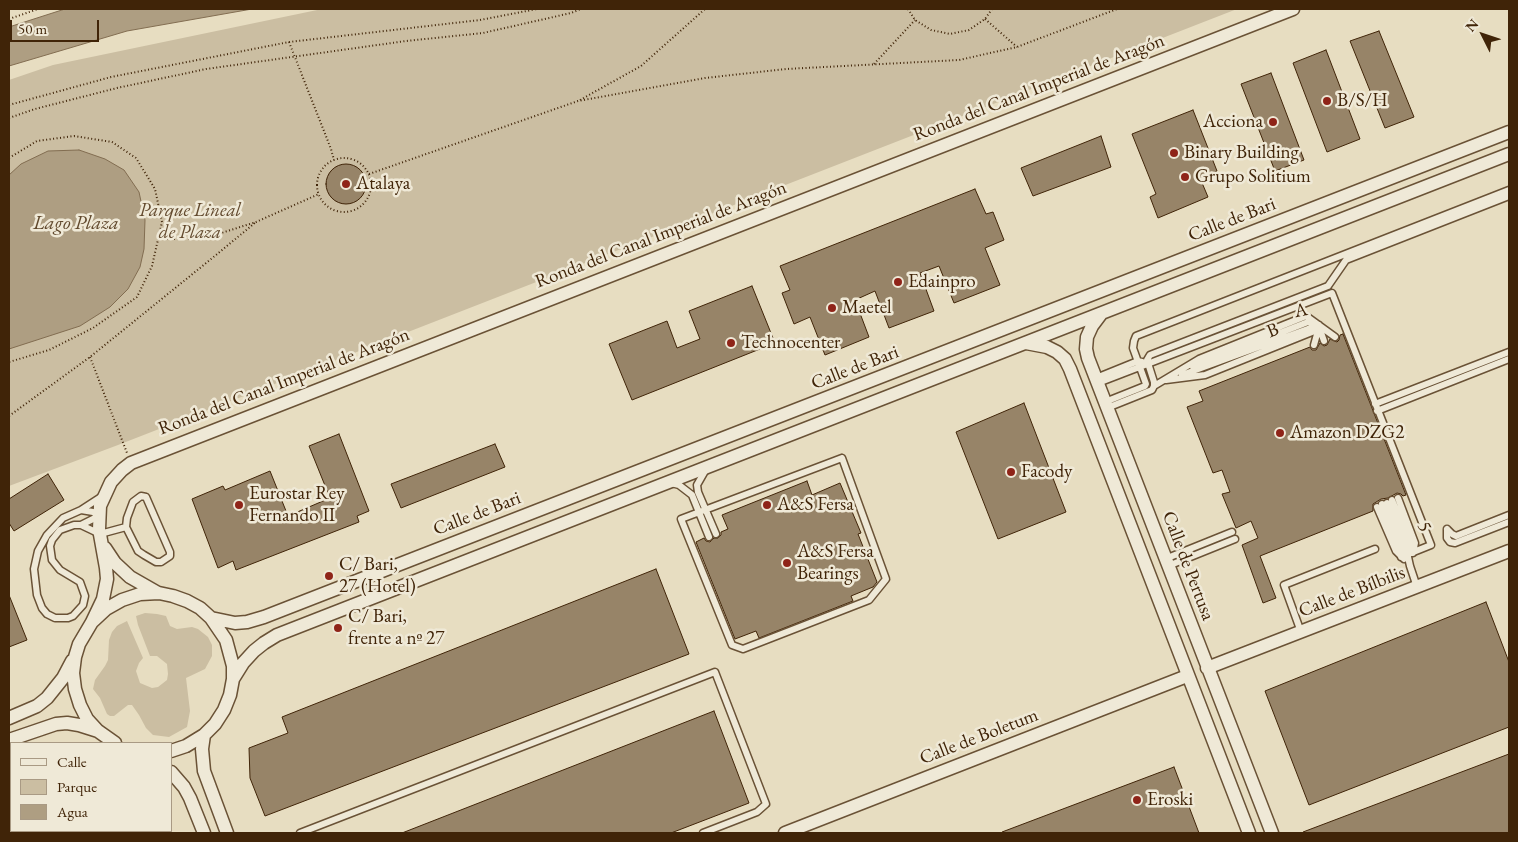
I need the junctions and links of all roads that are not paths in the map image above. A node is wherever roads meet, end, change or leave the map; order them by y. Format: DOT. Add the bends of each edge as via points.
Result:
graph roads {
  1 [pos="1292,9"];
  2 [pos="1509,132"];
  3 [pos="1509,154"];
  4 [pos="1509,190"];
  5 [pos="1509,196"];
  6 [pos="1101,314"];
  7 [pos="1319,325"];
  8 [pos="1324,341"];
  9 [pos="1026,343"];
  10 [pos="1509,352"];
  11 [pos="1509,359"];
  12 [pos="1140,364"];
  13 [pos="1148,364"];
  14 [pos="1096,381"];
  15 [pos="1162,381"];
  16 [pos="1154,384"];
  17 [pos="1145,386"];
  18 [pos="1106,405"];
  19 [pos="1376,407"];
  20 [pos="707,468"];
  21 [pos="669,483"];
  22 [pos="104,495"];
  23 [pos="1387,502"];
  24 [pos="81,510"];
  25 [pos="702,511"];
  26 [pos="1509,515"];
  27 [pos="99,516"];
  28 [pos="1509,522"];
  29 [pos="81,525"];
  30 [pos="126,527"];
  31 [pos="716,534"];
  32 [pos="1234,536"];
  33 [pos="709,537"];
  34 [pos="101,539"];
  35 [pos="1375,549"];
  36 [pos="1509,551"];
  37 [pos="1407,554"];
  38 [pos="1167,563"];
  39 [pos="1410,566"];
  40 [pos="1417,587"];
  41 [pos="159,593"];
  42 [pos="211,618"];
  43 [pos="92,622"];
  44 [pos="1301,632"];
  45 [pos="75,657"];
  46 [pos="1207,668"];
  47 [pos="1187,676"];
  48 [pos="233,679"];
  49 [pos="9,718"];
  50 [pos="98,731"];
  51 [pos="204,735"];
  52 [pos="9,740"];
  53 [pos="114,742"];
  54 [pos="172,751"];
  55 [pos="172,773"];
  56 [pos="204,833"];
  57 [pos="227,833"];
  58 [pos="300,833"];
  59 [pos="703,833"];
  60 [pos="786,833"];
  61 [pos="1249,833"];
  62 [pos="1272,833"];
  1 -- 22 [label="street, Ronda del Canal Imperial de Aragón" via="131,463 111,482"];
  2 -- 42 [label="street, Calle de Bari" via="259,619 235,623"];
  3 -- 6 [label="street, Calle de Bari"];
  4 -- 12 [label="lane" via="1136,336 1133,348"];
  5 -- 13 [label="lane" via="1346,260 1328,286 1150,355"];
  6 -- 9 [label="street, Calle de Bari"];
  6 -- 14 [label="street, Calle de Pertusa" via="1087,337 1086,350"];
  7 -- 8 [label="lane"];
  7 -- 8 [label="lane"];
  7 -- 8 [label="lane"];
  7 -- 15 [label="lane, B"];
  7 -- 15 [label="lane, A" via="1306,316 1199,359"];
  9 -- 20 [label="street, Calle de Bari"];
  9 -- 47 [label="street" via="1057,352 1070,369"];
  10 -- 19 [label="lane"];
  11 -- 19 [label="lane"];
  12 -- 13 [label="lane"];
  12 -- 14 [label="lane"];
  12 -- 17 [label="lane"];
  13 -- 16 [label="lane"];
  13 -- 19 [label="lane" via="1332,293"];
  14 -- 18 [label="street, Calle de Pertusa"];
  15 -- 16 [label="lane"];
  16 -- 17 [label="lane"];
  16 -- 18 [label="lane" via="1148,392"];
  17 -- 18 [label="lane"];
  18 -- 38 [label="street, Calle de Pertusa"];
  19 -- 37 [label="lane" via="1431,545"];
  20 -- 21 [label="street, Calle de Bari"];
  20 -- 25 [label="lane" via="697,485"];
  21 -- 25 [label="lane" via="692,495"];
  21 -- 48 [label="street, Calle de Bari" via="278,635 254,650"];
  22 -- 24 [label="lane"];
  22 -- 27 [label="street, Ronda del Canal Imperial de Aragón"];
  23 -- 37 [label="lane"];
  23 -- 37 [label="lane" via="1396,552"];
  23 -- 37 [label="lane, 5" via="1415,543"];
  24 -- 27 [label="lane"];
  24 -- 29 [label="lane" via="57,523 38,551 34,569 35,588 42,608 52,617 74,616 85,601 80,582 60,570 51,554 55,535 67,526"];
  25 -- 25 [label="lane" via="842,458 886,579 869,600 743,650 732,644 681,519"];
  25 -- 31 [label="lane"];
  25 -- 33 [label="lane"];
  26 -- 28 [label="lane" via="1456,536 1447,529 1447,538 1455,543"];
  27 -- 29 [label="lane"];
  27 -- 34 [label="street, Ronda del Canal Imperial de Aragón"];
  29 -- 34 [label="lane"];
  30 -- 30 [label="lane" via="144,555 156,562 170,556 146,497 141,496 133,502"];
  30 -- 34 [label="lane"];
  32 -- 38 [label="lane"];
  34 -- 41 [label="street" via="115,563 130,577"];
  34 -- 43 [label="street, Ronda del Canal Imperial de Aragón" via="107,579"];
  35 -- 44 [label="lane" via="1284,585"];
  36 -- 40 [label="street, Calle de Bílbilis"];
  37 -- 39 [label="lane"];
  37 -- 39 [label="lane, 5"];
  38 -- 46 [label="street, Calle de Pertusa"];
  39 -- 40 [label="lane"];
  40 -- 44 [label="street, Calle de Bílbilis"];
  41 -- 42 [label="street" via="187,601"];
  41 -- 43 [label="street" via="140,594 122,600"];
  42 -- 48 [label="street" via="220,628 228,646"];
  43 -- 45 [label="street"];
  44 -- 46 [label="street, Calle de Bílbilis"];
  45 -- 49 [label="street" via="48,698"];
  45 -- 50 [label="street" via="75,689 87,719"];
  46 -- 62 [label="street, Calle de Pertusa"];
  47 -- 60 [label="street, Calle de Boletum"];
  47 -- 61 [label="street"];
  48 -- 51 [label="street" via="224,710"];
  50 -- 52 [label="street" via="67,723 56,724"];
  50 -- 53 [label="street"];
  51 -- 54 [label="street"];
  51 -- 57 [label="street" via="204,771"];
  55 -- 56 [label="street" via="190,798"];
  58 -- 59 [label="lane" via="715,672 766,804 756,812"];
}
